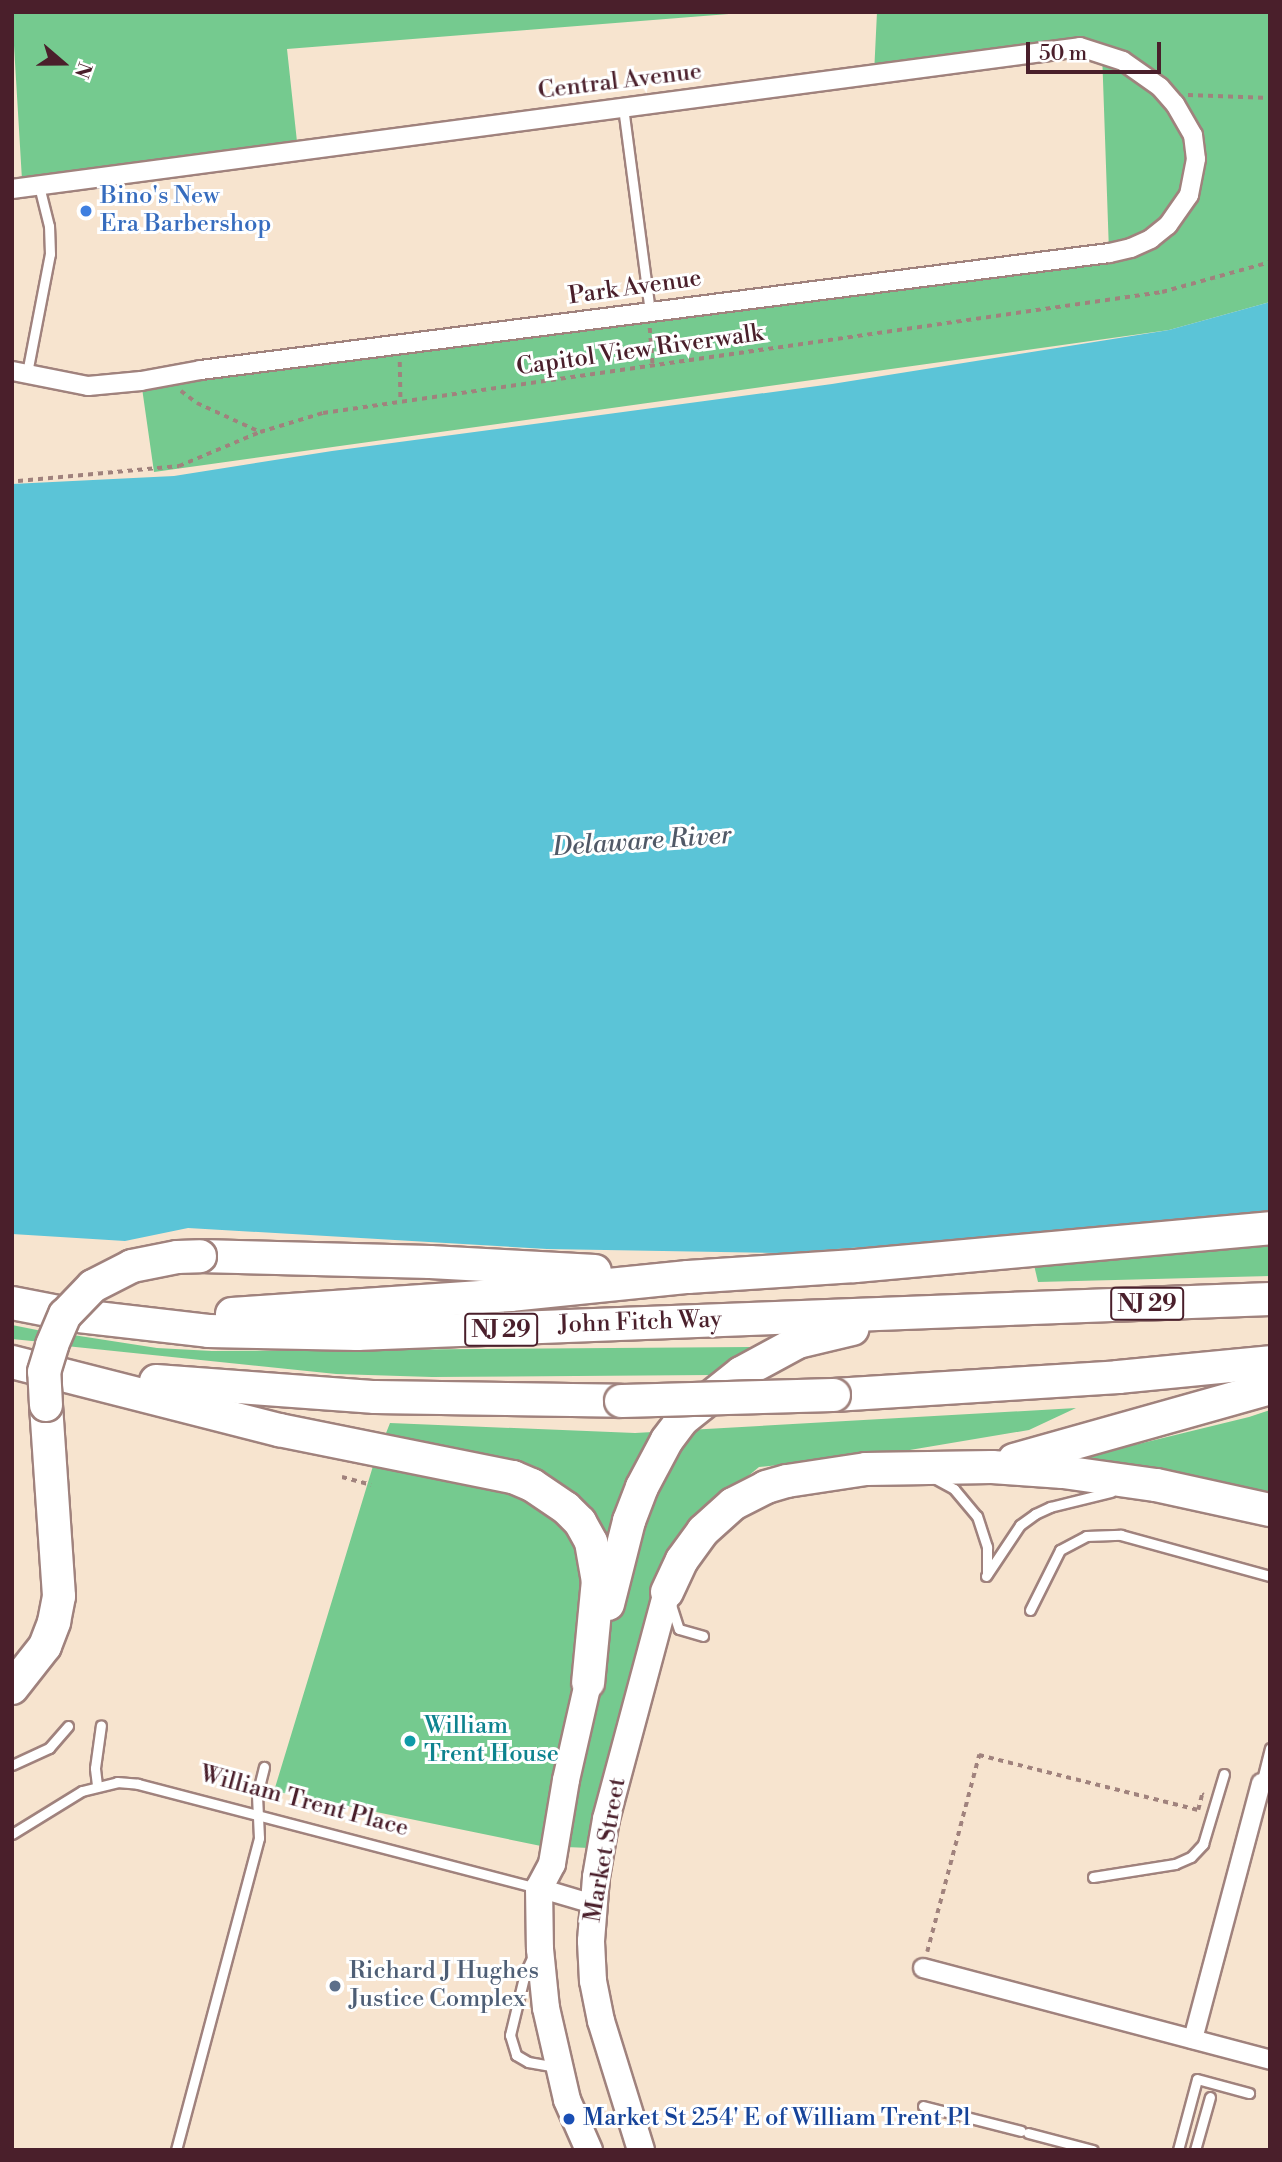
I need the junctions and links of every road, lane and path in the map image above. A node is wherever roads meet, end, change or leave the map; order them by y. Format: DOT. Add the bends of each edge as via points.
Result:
graph roads {
  1 [pos="1166,94"];
  2 [pos="1270,98"];
  3 [pos="623,107"];
  4 [pos="1194,141"];
  5 [pos="39,186"];
  6 [pos="12,189"];
  7 [pos="1270,262"];
  8 [pos="650,311"];
  9 [pos="651,344"];
  10 [pos="653,368"];
  11 [pos="20,372"];
  12 [pos="163,377"];
  13 [pos="401,381"];
  14 [pos="401,401"];
  15 [pos="260,432"];
  16 [pos="18,481"];
  17 [pos="1270,1228"];
  18 [pos="688,1277"];
  19 [pos="1270,1299"];
  20 [pos="12,1303"];
  21 [pos="922,1312"];
  22 [pos="79,1316"];
  23 [pos="1270,1362"];
  24 [pos="19,1363"];
  25 [pos="1270,1388"];
  26 [pos="913,1467"];
  27 [pos="992,1467"];
  28 [pos="342,1477"];
  29 [pos="371,1485"];
  30 [pos="1156,1485"];
  31 [pos="1256,1510"];
  32 [pos="1270,1576"];
  33 [pos="667,1592"];
  34 [pos="1030,1610"];
  35 [pos="703,1636"];
  36 [pos="588,1683"];
  37 [pos="12,1688"];
  38 [pos="101,1725"];
  39 [pos="68,1726"];
  40 [pos="1270,1748"];
  41 [pos="12,1765"];
  42 [pos="264,1767"];
  43 [pos="1224,1774"];
  44 [pos="1265,1784"];
  45 [pos="97,1785"];
  46 [pos="1218,1798"];
  47 [pos="1262,1810"];
  48 [pos="260,1815"];
  49 [pos="12,1835"];
  50 [pos="1093,1877"];
  51 [pos="539,1888"];
  52 [pos="593,1904"];
  53 [pos="540,1941"];
  54 [pos="923,1968"];
  55 [pos="1194,2039"];
  56 [pos="1270,2060"];
  57 [pos="558,2067"];
  58 [pos="1249,2093"];
  59 [pos="1210,2097"];
  60 [pos="923,2106"];
  61 [pos="176,2150"];
  62 [pos="589,2150"];
  63 [pos="641,2150"];
  64 [pos="1093,2150"];
  65 [pos="1178,2150"];
  66 [pos="1195,2150"];
  1 -- 2 [label="path"];
  1 -- 3 [label="street, Central Avenue" via="1123,61 1080,47"];
  1 -- 4 [label="street, Central Avenue"];
  3 -- 5 [label="street, Central Avenue"];
  3 -- 8 [label="lane"];
  4 -- 8 [label="street, Park Avenue" via="1193,181 1178,214 1151,239 1130,248"];
  5 -- 6 [label="street, Central Avenue"];
  5 -- 11 [label="lane" via="50,254"];
  7 -- 10 [label="path, Capitol View Riverwalk" via="1162,292"];
  8 -- 12 [label="street, Park Avenue"];
  9 -- 10 [label="path"];
  10 -- 14 [label="path, Capitol View Riverwalk"];
  11 -- 12 [label="street, Park Avenue" via="88,386"];
  12 -- 15 [label="path" via="197,403"];
  13 -- 14 [label="path"];
  14 -- 15 [label="path, Capitol View Riverwalk" via="323,413"];
  15 -- 16 [label="path, Capitol View Riverwalk" via="179,466"];
  17 -- 18 [label="highway"];
  18 -- 22 [label="highway" via="379,1306"];
  18 -- 37 [label="highway, bridge" via="430,1262 177,1256 132,1266 93,1286 65,1315 44,1372 59,1596 45,1646"];
  19 -- 21 [label="highway, John Fitch Way / NJ 29"];
  20 -- 22 [label="highway, John Fitch Way / NJ 29"];
  21 -- 22 [label="highway, John Fitch Way / NJ 29" via="358,1334 208,1331"];
  21 -- 36 [label="highway" via="798,1342 741,1373 682,1420 653,1462 629,1521"];
  23 -- 24 [label="highway, bridge" via="834,1395 621,1401 375,1397 188,1385"];
  24 -- 36 [label="highway" via="279,1430 513,1477 532,1485 566,1508 591,1542 598,1580"];
  25 -- 27 [label="highway"];
  26 -- 27 [label="highway"];
  26 -- 30 [label="lane" via="954,1489 977,1516 987,1547 986,1576 1020,1525 1035,1514 1106,1492"];
  26 -- 33 [label="highway" via="787,1481 747,1496 702,1531"];
  27 -- 30 [label="highway"];
  28 -- 29 [label="path"];
  30 -- 31 [label="highway"];
  32 -- 34 [label="lane" via="1121,1535 1086,1536 1060,1550"];
  33 -- 35 [label="lane" via="679,1629"];
  33 -- 52 [label="main road, Market Street" via="607,1819"];
  36 -- 51 [label="main road, Market Street" via="552,1864"];
  38 -- 45 [label="lane"];
  39 -- 41 [label="lane" via="49,1748"];
  40 -- 44 [label="lane"];
  42 -- 48 [label="lane" via="257,1795"];
  43 -- 46 [label="lane"];
  44 -- 47 [label="street"];
  45 -- 48 [label="lane, William Trent Place" via="138,1784"];
  45 -- 49 [label="lane, William Trent Place"];
  46 -- 50 [label="lane" via="1203,1844 1191,1857 1175,1864"];
  46 -- 54 [label="path" via="1202,1794 1198,1810 979,1755"];
  47 -- 55 [label="street"];
  48 -- 51 [label="lane, William Trent Place"];
  48 -- 61 [label="lane" via="259,1838"];
  51 -- 52 [label="street, William Trent Place"];
  51 -- 53 [label="main road, Market Street"];
  52 -- 63 [label="main road, Market Street" via="592,1968 601,2021"];
  53 -- 57 [label="main road, Market Street" via="546,2008"];
  53 -- 57 [label="lane" via="525,1973 510,2035 516,2055"];
  54 -- 55 [label="street"];
  55 -- 56 [label="street"];
  57 -- 62 [label="main road, Market Street"];
  58 -- 65 [label="lane" via="1197,2079"];
  59 -- 66 [label="lane"];
  60 -- 64 [label="lane"];
}
